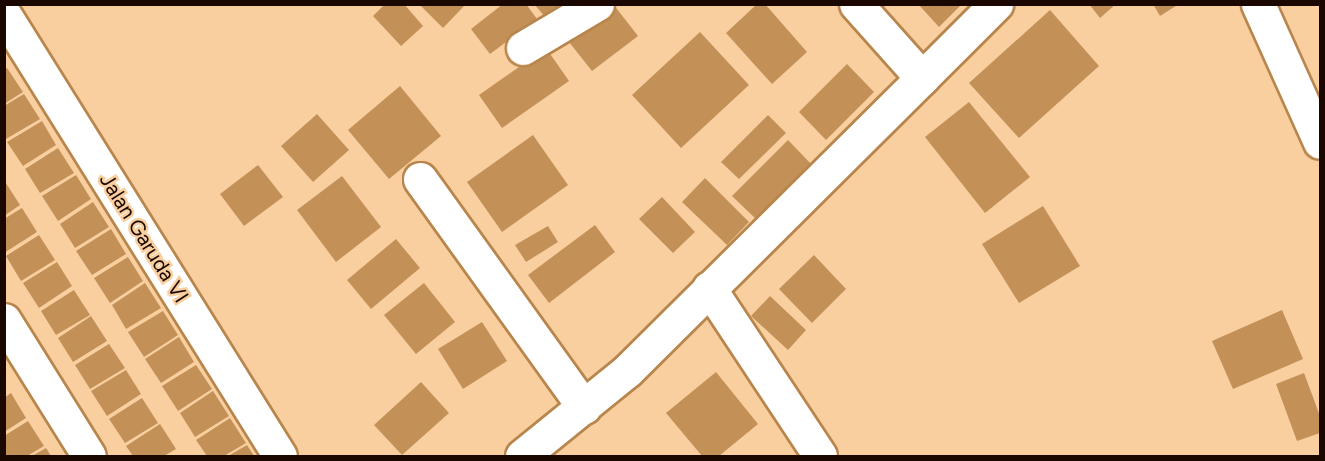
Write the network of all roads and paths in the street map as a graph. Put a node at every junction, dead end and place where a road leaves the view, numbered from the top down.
1 (597, 4) edge
2 (855, 4) edge
3 (996, 4) edge
4 (1258, 4) edge
5 (5, 18) edge
6 (523, 48) dead end
7 (922, 78) junction
8 (1320, 142) edge
9 (420, 179) dead end
10 (709, 288) junction
11 (4, 320) edge
12 (584, 407) junction
13 (89, 456) edge
14 (280, 456) edge
15 (522, 456) edge
16 (820, 456) edge

1 - 6 street
2 - 7 street
3 - 7 street
4 - 8 street
5 - 14 street, Jalan Garuda VI
7 - 10 street
9 - 12 street
10 - 12 street
10 - 16 street
11 - 13 street
12 - 15 street

